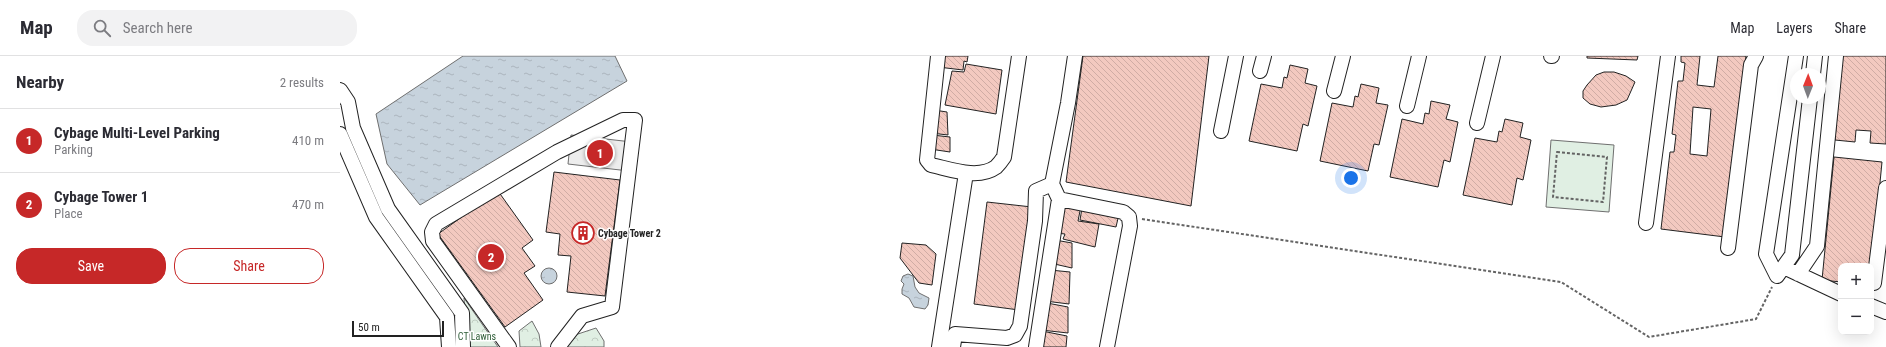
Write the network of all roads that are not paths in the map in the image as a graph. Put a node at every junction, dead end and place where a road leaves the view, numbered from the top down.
1 (938, 56) edge
2 (1019, 56) edge
3 (1075, 56) edge
4 (1236, 56) edge
5 (1264, 56) edge
6 (1343, 56) edge
7 (1419, 56) edge
8 (1493, 56) edge
9 (1668, 56) edge
10 (1756, 56) edge
11 (1796, 56) edge
12 (1815, 56) edge
13 (1836, 56) edge
14 (1814, 68) edge
15 (1260, 71) dead end
16 (340, 82) edge
17 (1334, 90) dead end
18 (340, 91) edge
19 (1809, 104) edge
20 (1407, 106) dead end
21 (1477, 123) dead end
22 (1221, 131) dead end
23 (340, 134) edge
24 (966, 173) junction
25 (1052, 184) junction
26 (1886, 188) edge
27 (1059, 199) junction
28 (1885, 205) edge
29 (1646, 223) dead end
30 (1728, 248) dead end
31 (1780, 271) junction
32 (1798, 274) junction
33 (1874, 282) dead end
34 (1838, 293) edge
35 (1874, 307) edge
36 (1886, 312) edge
37 (449, 347) edge
38 (463, 347) edge
39 (508, 347) edge
40 (558, 347) edge
41 (939, 347) edge
42 (953, 347) edge
43 (1036, 347) edge
44 (1107, 347) edge

1 - 24 street
2 - 24 street
3 - 25 street
4 - 22 street
5 - 15 street
6 - 17 street
7 - 20 street
8 - 21 street
9 - 29 street
10 - 30 street
11 - 31 street
12 - 14 street
13 - 32 street
16 - 18 street
18 - 38 street
19 - 31 street
23 - 37 street
24 - 41 street
25 - 27 street
25 - 42 street
26 - 28 street
27 - 43 street
27 - 44 street
28 - 33 street
31 - 32 street
32 - 34 street
35 - 36 street
39 - 40 street

